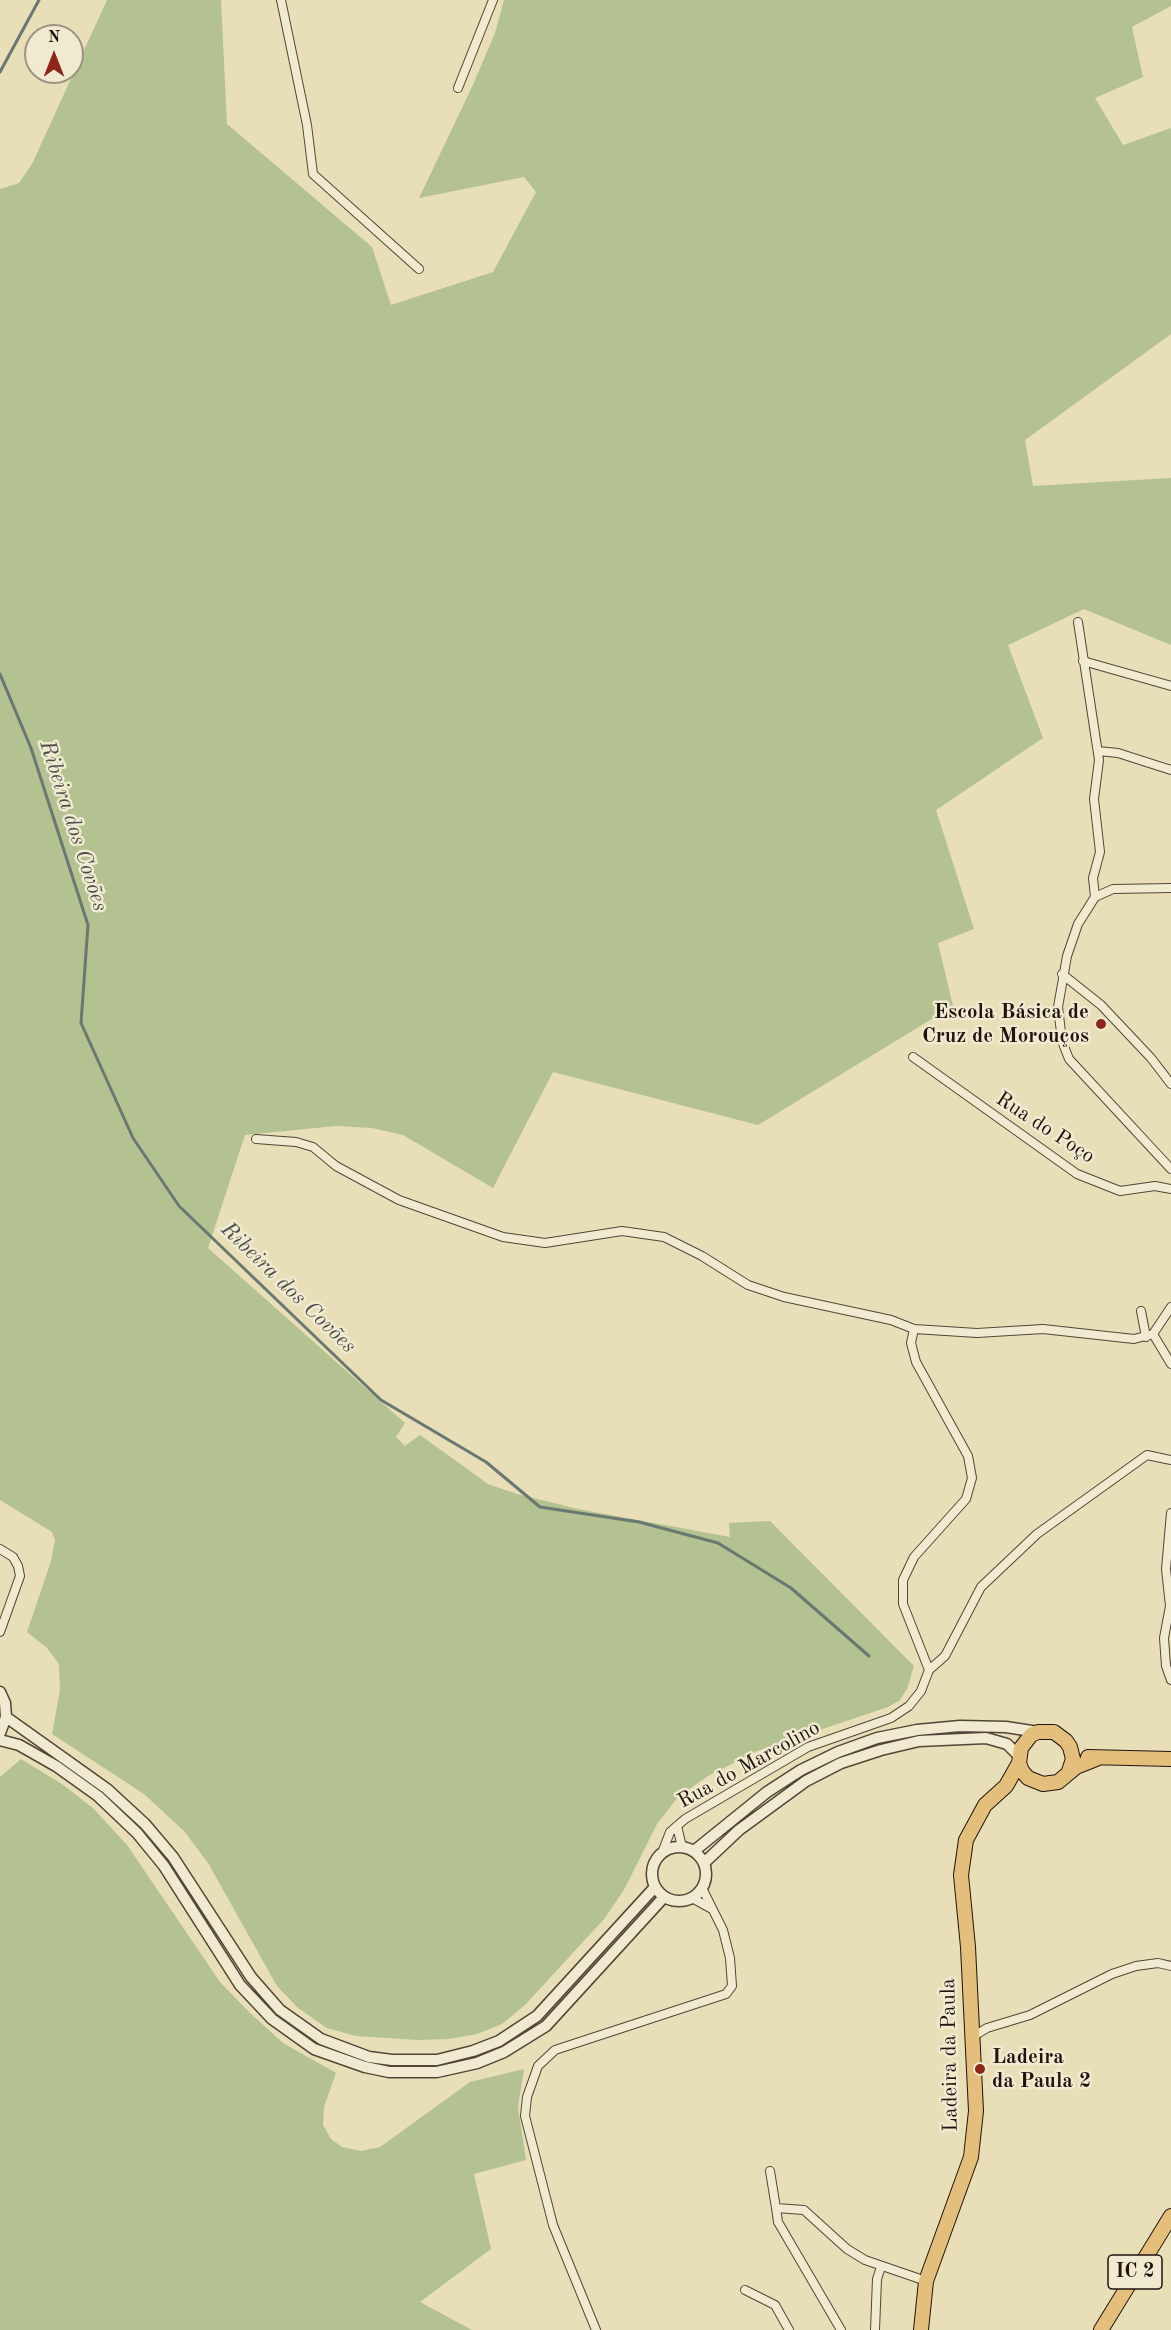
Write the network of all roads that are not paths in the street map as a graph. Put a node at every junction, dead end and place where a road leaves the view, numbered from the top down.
1 (281, 0) edge
2 (493, 0) edge
3 (458, 88) dead end
4 (419, 269) dead end
5 (1078, 622) dead end
6 (1083, 662) junction
7 (1171, 686) edge
8 (1098, 751) junction
9 (1171, 770) edge
10 (1171, 888) edge
11 (1095, 897) junction
12 (1062, 974) junction
13 (913, 1057) dead end
14 (1171, 1084) edge
15 (256, 1139) dead end
16 (1171, 1168) edge
17 (1171, 1188) edge
18 (1171, 1307) edge
19 (1141, 1311) dead end
20 (914, 1329) junction
21 (1150, 1335) junction
22 (1171, 1364) edge
23 (1171, 1460) edge
24 (1171, 1513) edge
25 (0, 1549) edge
26 (0, 1632) edge
27 (929, 1670) junction
28 (1171, 1680) edge
29 (0, 1692) edge
30 (6, 1717) junction
31 (0, 1732) edge
32 (1038, 1732) junction
33 (0, 1740) edge
34 (1070, 1747) junction
35 (1096, 1759) junction
36 (1171, 1759) edge
37 (1019, 1760) junction
38 (1070, 1771) junction
39 (1035, 1783) junction
40 (1006, 1786) junction
41 (677, 1826) junction
42 (682, 1847) junction
43 (693, 1851) junction
44 (662, 1853) junction
45 (704, 1863) junction
46 (655, 1887) junction
47 (702, 1888) junction
48 (664, 1896) junction
49 (692, 1898) junction
50 (712, 1909) junction
51 (1171, 1966) edge
52 (972, 2037) junction
53 (770, 2170) dead end
54 (776, 2208) junction
55 (1171, 2216) edge
56 (881, 2267) junction
57 (926, 2281) junction
58 (745, 2290) dead end
59 (596, 2330) edge
60 (789, 2330) edge
61 (841, 2330) edge
62 (875, 2330) edge
63 (921, 2330) edge
64 (1101, 2330) edge

1 - 4 street
2 - 3 street
5 - 6 street
6 - 7 street
6 - 8 street
8 - 9 street
8 - 11 street
10 - 11 street
11 - 12 street
12 - 14 street
12 - 16 street
13 - 17 street, Rua do Poço
15 - 20 street
18 - 21 street
19 - 21 street
20 - 21 street
20 - 27 street
21 - 22 street
23 - 27 street, Rua do Marcolino
24 - 28 street
25 - 26 street
27 - 41 street, Rua do Marcolino
29 - 30 street
30 - 31 street
30 - 46 street
32 - 34 main road
32 - 37 main road
32 - 43 street
33 - 48 street
34 - 35 main road
34 - 38 main road
35 - 36 main road
35 - 38 main road
37 - 39 main road
37 - 40 main road, Ladeira da Paula
37 - 45 street
38 - 39 main road
39 - 40 main road
40 - 52 main road, Ladeira da Paula
41 - 42 street, Rua do Marcolino
41 - 44 street, Rua do Marcolino
42 - 43 street
42 - 44 street
43 - 45 street
44 - 46 street
45 - 47 street
46 - 48 street
47 - 49 street
47 - 50 street
48 - 49 street
49 - 50 street
50 - 59 street
51 - 52 street
52 - 57 main road, Ladeira da Paula
53 - 54 street
54 - 56 street
54 - 61 street
55 - 64 main road, IC 2
56 - 57 street
56 - 62 street
57 - 63 main road, Ladeira da Paula
58 - 60 street

